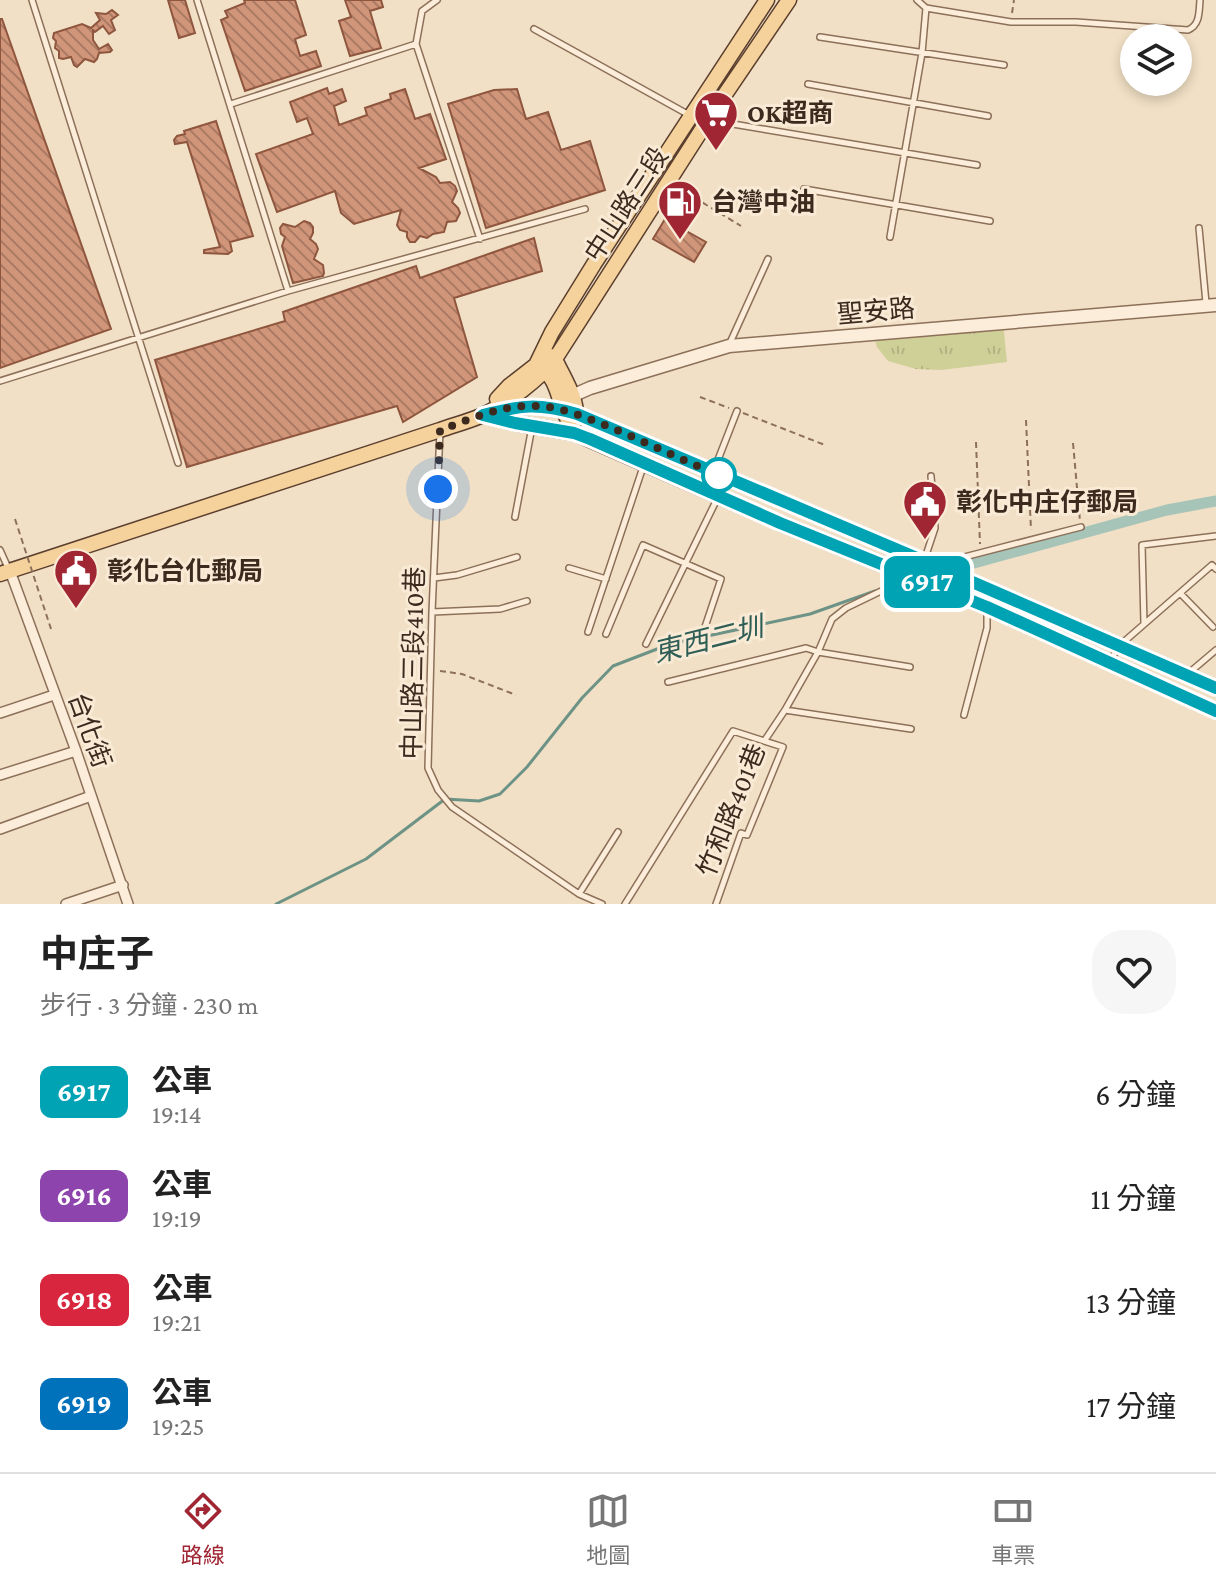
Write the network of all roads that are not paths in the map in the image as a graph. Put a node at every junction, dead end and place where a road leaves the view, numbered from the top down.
1 (32, 0) edge
2 (197, 0) edge
3 (437, 0) edge
4 (767, 0) edge
5 (789, 0) edge
6 (917, 0) edge
7 (1200, 0) edge
8 (926, 8) junction
9 (534, 29) dead end
10 (820, 37) dead end
11 (416, 44) junction
12 (922, 53) junction
13 (1004, 65) dead end
14 (808, 84) dead end
15 (914, 102) junction
16 (231, 104) junction
17 (694, 112) junction
18 (713, 112) junction
19 (988, 116) dead end
20 (905, 152) junction
21 (977, 165) dead end
22 (804, 189) dead end
23 (897, 205) junction
24 (585, 209) dead end
25 (990, 221) dead end
26 (1199, 228) dead end
27 (890, 237) dead end
28 (480, 239) junction
29 (768, 259) dead end
30 (288, 291) junction
31 (1211, 305) edge
32 (138, 337) junction
33 (729, 346) junction
34 (545, 361) junction
35 (0, 381) edge
36 (564, 405) junction
37 (737, 411) road end
38 (483, 415) junction
39 (533, 426) junction
40 (440, 430) junction
41 (574, 433) junction
42 (178, 463) dead end
43 (645, 463) junction
44 (713, 473) junction
45 (931, 476) dead end
46 (718, 495) junction
47 (515, 517) dead end
48 (1081, 527) road end
49 (1216, 536) edge
50 (0, 550) edge
51 (517, 557) dead end
52 (924, 561) junction
53 (685, 564) junction
54 (1214, 567) edge
55 (569, 568) dead end
56 (5, 573) edge
57 (912, 576) junction
58 (434, 578) junction
59 (606, 579) junction
60 (991, 590) junction
61 (1180, 593) junction
62 (527, 601) dead end
63 (987, 607) junction
64 (432, 612) junction
65 (1144, 624) junction
66 (705, 627) dead end
67 (1213, 627) dead end
68 (588, 632) dead end
69 (606, 634) dead end
70 (646, 644) dead end
71 (1119, 646) junction
72 (1216, 650) edge
73 (818, 652) junction
74 (1108, 664) junction
75 (910, 667) dead end
76 (1186, 675) junction
77 (668, 682) dead end
78 (1216, 688) edge
79 (54, 695) junction
80 (785, 710) junction
81 (1216, 711) edge
82 (0, 713) edge
83 (964, 715) dead end
84 (911, 729) dead end
85 (765, 740) junction
86 (76, 751) junction
87 (0, 775) edge
88 (91, 796) junction
89 (0, 829) edge
90 (618, 832) dead end
91 (123, 885) junction
92 (579, 894) junction
93 (66, 904) edge
94 (128, 904) edge
95 (602, 904) edge
96 (625, 904) edge
97 (716, 904) edge

1 - 32 lane
2 - 16 lane
3 - 11 lane
4 - 17 main road, 中山路三段
5 - 18 main road, 中山路三段
6 - 8 lane
7 - 8 lane
8 - 12 lane
9 - 17 lane
10 - 12 lane
11 - 16 lane
11 - 28 lane
12 - 13 lane
12 - 15 lane
14 - 15 lane
15 - 19 lane
15 - 20 lane
16 - 30 lane
17 - 18 lane
17 - 34 main road, 中山路三段
18 - 20 lane
18 - 34 main road, 中山路三段
20 - 21 lane
20 - 23 lane
22 - 23 lane
23 - 25 lane
23 - 27 lane
24 - 28 lane
26 - 31 lane
28 - 30 lane
29 - 33 lane
30 - 32 lane
31 - 33 street, 聖安路
32 - 35 lane
32 - 42 lane
33 - 36 street, 聖安路
34 - 36 main road
34 - 38 main road, 中山路三段
36 - 38 main road
36 - 41 main road
36 - 44 main road
37 - 44 lane
38 - 39 main road
38 - 40 main road, 中山路三段
39 - 41 main road
39 - 47 lane
40 - 56 main road, 中山路三段
40 - 58 lane, 中山路三段410巷
41 - 43 main road
43 - 46 main road
43 - 59 lane
44 - 52 main road
45 - 52 lane
46 - 53 lane
46 - 57 main road
48 - 52 lane
49 - 65 lane
50 - 56 lane
51 - 58 lane
52 - 57 lane
52 - 60 main road
53 - 66 lane
53 - 69 lane
53 - 70 lane
54 - 61 lane
55 - 59 lane
56 - 79 street, 台化街
57 - 63 main road
57 - 73 lane
58 - 64 lane, 中山路三段410巷
59 - 68 lane
60 - 63 lane
60 - 71 main road
61 - 65 lane
61 - 67 lane
62 - 64 lane
63 - 74 main road
63 - 83 lane
64 - 92 lane, 中山路三段410巷
65 - 71 lane
71 - 74 lane
71 - 76 main road
72 - 76 lane
73 - 75 lane
73 - 77 lane
73 - 80 lane
74 - 81 main road
76 - 78 main road
79 - 82 street
79 - 86 street, 台化街
80 - 84 lane
80 - 85 lane
85 - 96 lane
85 - 97 lane, 竹和路401巷
86 - 87 street
86 - 88 street, 台化街
88 - 89 street
88 - 91 street, 台化街
90 - 92 lane
91 - 93 street
91 - 94 street, 台化街
92 - 95 lane, 中山路三段410巷

